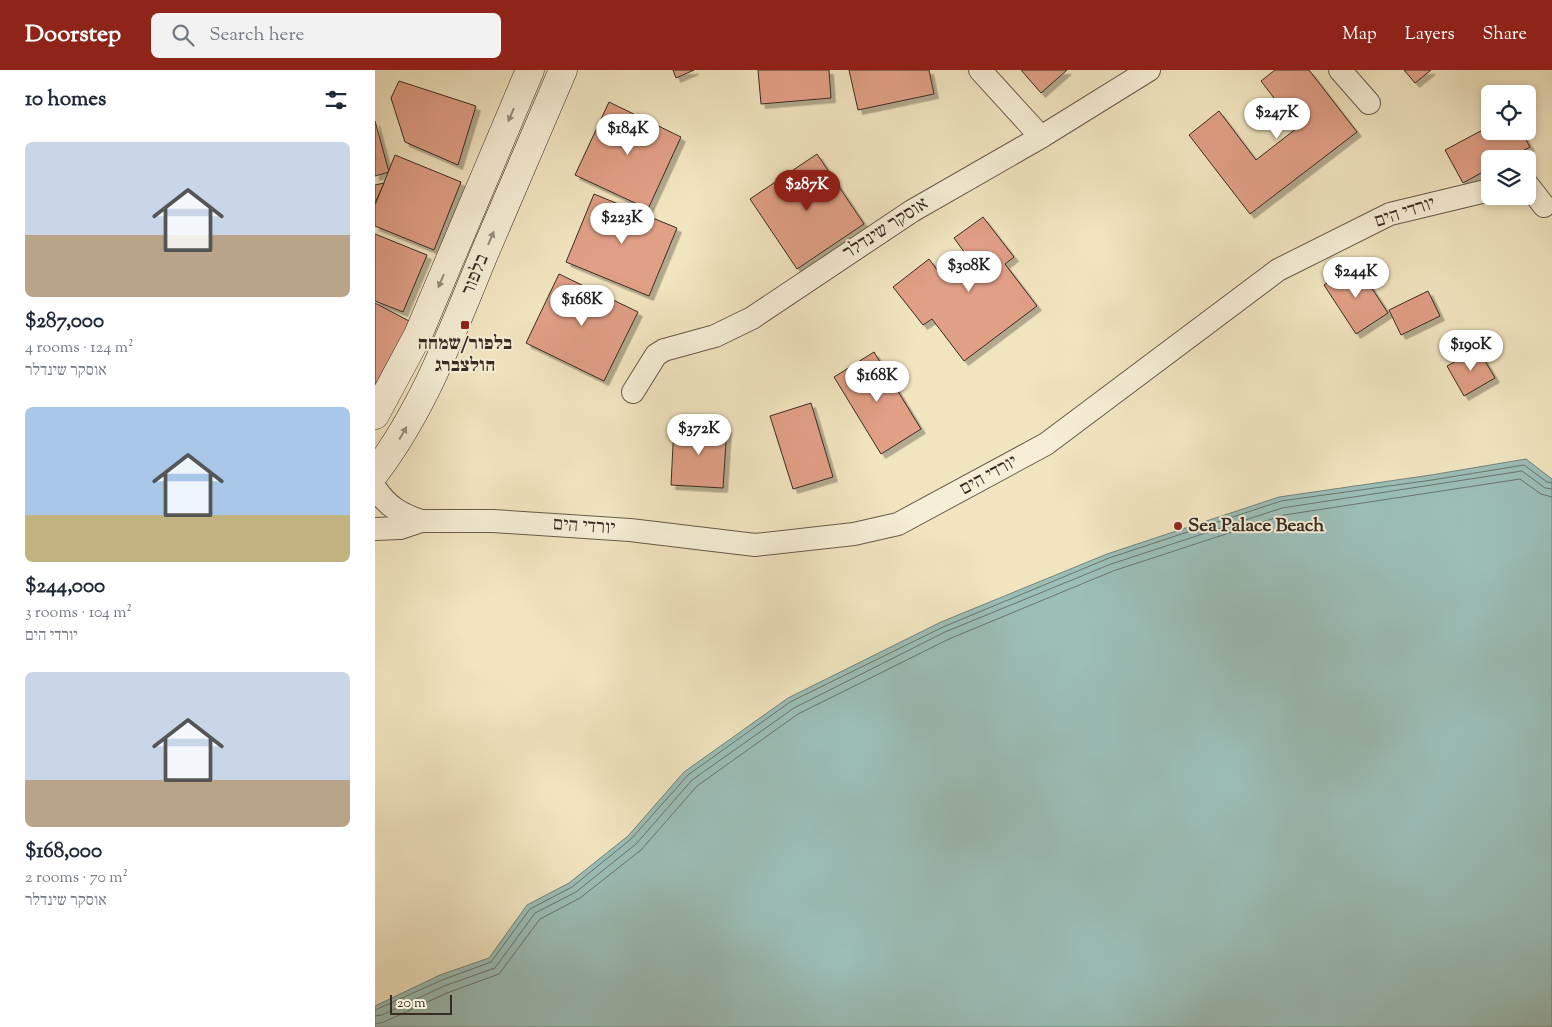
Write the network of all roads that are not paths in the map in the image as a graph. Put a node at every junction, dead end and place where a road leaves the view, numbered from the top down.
1 (530, 70) edge
2 (563, 70) edge
3 (980, 70) edge
4 (1149, 70) edge
5 (1340, 70) edge
6 (1369, 103) dead end
7 (1041, 137) junction
8 (1481, 192) edge
9 (1536, 196) edge
10 (1544, 206) dead end
11 (633, 392) dead end
12 (375, 415) edge
13 (375, 484) edge
14 (421, 521) junction
15 (375, 529) edge

1 -> 12 street, בלפור
13 -> 2 street, בלפור
3 - 7 street
4 - 7 street, אוסקר שינדלר
5 - 6 street
7 - 11 street, אוסקר שינדלר
8 - 14 street, יורדי הים
9 - 10 street
13 - 14 street, יורדי הים
14 - 15 street, יורדי הים

